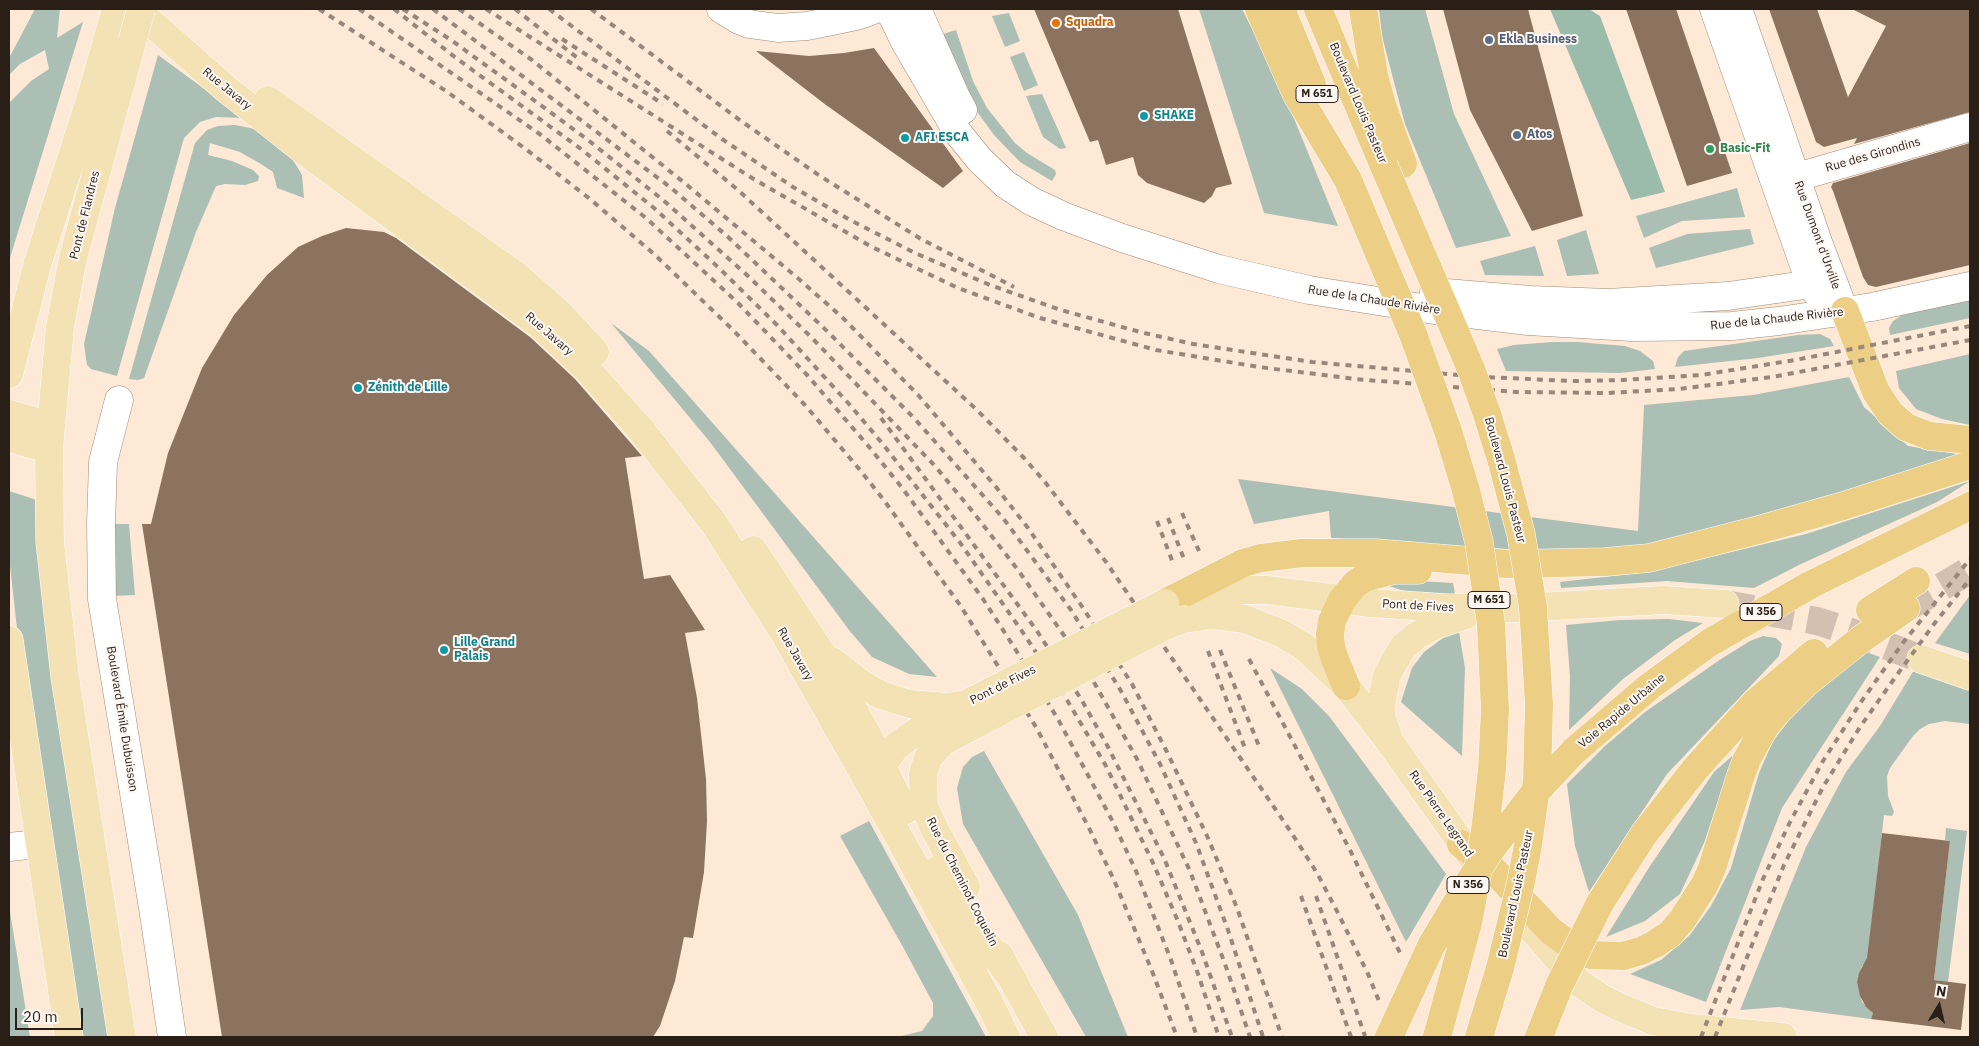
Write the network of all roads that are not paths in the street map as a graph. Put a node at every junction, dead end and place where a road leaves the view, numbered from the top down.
1 (721, 9) edge
2 (876, 9) edge
3 (889, 9) edge
4 (917, 9) edge
5 (1259, 9) edge
6 (1281, 9) edge
7 (1318, 9) edge
8 (1363, 9) edge
9 (1714, 9) edge
10 (1738, 9) edge
11 (140, 12) edge
12 (119, 27) edge
13 (1970, 127) edge
14 (1393, 165) junction
15 (1348, 180) junction
16 (1786, 180) junction
17 (1822, 283) junction
18 (1970, 286) edge
19 (1845, 311) junction
20 (9, 374) edge
21 (119, 400) dead end
22 (9, 414) edge
23 (50, 437) junction
24 (9, 438) edge
25 (1970, 440) edge
26 (1970, 465) edge
27 (1970, 506) edge
28 (1507, 564) junction
29 (1916, 581) tunnel mouth
30 (1342, 600) junction
31 (1725, 604) tunnel mouth
32 (1518, 608) junction
33 (1906, 608) tunnel mouth
34 (1175, 611) junction
35 (9, 640) edge
36 (822, 654) junction
37 (1921, 660) tunnel mouth
38 (1970, 676) edge
39 (1346, 686) junction
40 (970, 715) junction
41 (857, 740) junction
42 (1390, 741) junction
43 (928, 758) junction
44 (877, 784) junction
45 (38, 844) junction
46 (1462, 844) junction
47 (9, 847) edge
48 (1007, 972) junction
49 (69, 1037) edge
50 (122, 1037) edge
51 (172, 1037) edge
52 (1006, 1037) edge
53 (1044, 1037) edge
54 (1389, 1037) edge
55 (1437, 1037) edge
56 (1479, 1037) edge
57 (1539, 1037) edge
58 (1773, 1037) edge

1 - 2 street
3 - 19 street, Rue de la Chaude Rivière
4 - 17 street, Rue de la Chaude Rivière
5 - 15 highway
6 - 15 highway, M 651
7 - 14 highway, Boulevard Louis Pasteur / M 651
8 - 14 highway
9 - 16 street, Rue Dumont d'Urville
10 - 16 street, Rue Dumont d'Urville
11 - 12 main road, Pont de Flandres, bridge
11 - 36 main road, Rue Javary
11 - 41 main road, Rue Javary
12 - 20 main road, Pont de Flandres
12 - 23 main road, Pont de Flandres
13 - 16 street, Rue des Girondins
14 - 56 highway, Boulevard Louis Pasteur, bridge
15 - 55 highway, M 651, bridge
16 - 17 street, Rue Dumont d'Urville
17 - 19 street, Rue Dumont d'Urville
18 - 19 street, Rue de la Chaude Rivière
19 - 25 highway
21 - 51 street, Boulevard Émile Dubuisson
22 - 23 main road
23 - 24 main road
23 - 50 main road
26 - 28 highway
27 - 54 highway, Voie Rapide Urbaine / N 356, bridge
28 - 30 highway
28 - 34 highway
29 - 57 highway, bridge
30 - 32 main road, Pont de Fives
30 - 34 main road, Pont de Fives
30 - 39 highway
31 - 32 main road, Pont de Fives
32 - 42 main road
33 - 46 highway
34 - 39 main road, Rue Pierre Legrand
34 - 40 main road, Pont de Fives, bridge
35 - 45 main road
36 - 40 main road, Rue Javary
36 - 41 main road, Rue Javary
37 - 38 main road
39 - 42 main road, Rue Pierre Legrand
40 - 43 main road
40 - 44 main road, Pont de Fives
41 - 44 main road, Rue Javary
42 - 46 main road, Rue Pierre Legrand
43 - 44 main road, Rue Javary
43 - 48 main road, Rue du Cheminot Coquelin
44 - 48 main road, Rue du Cheminot Coquelin
44 - 52 main road
45 - 47 street
45 - 49 main road
46 - 58 main road, Rue Pierre Legrand
48 - 53 main road, Rue du Cheminot Coquelin

